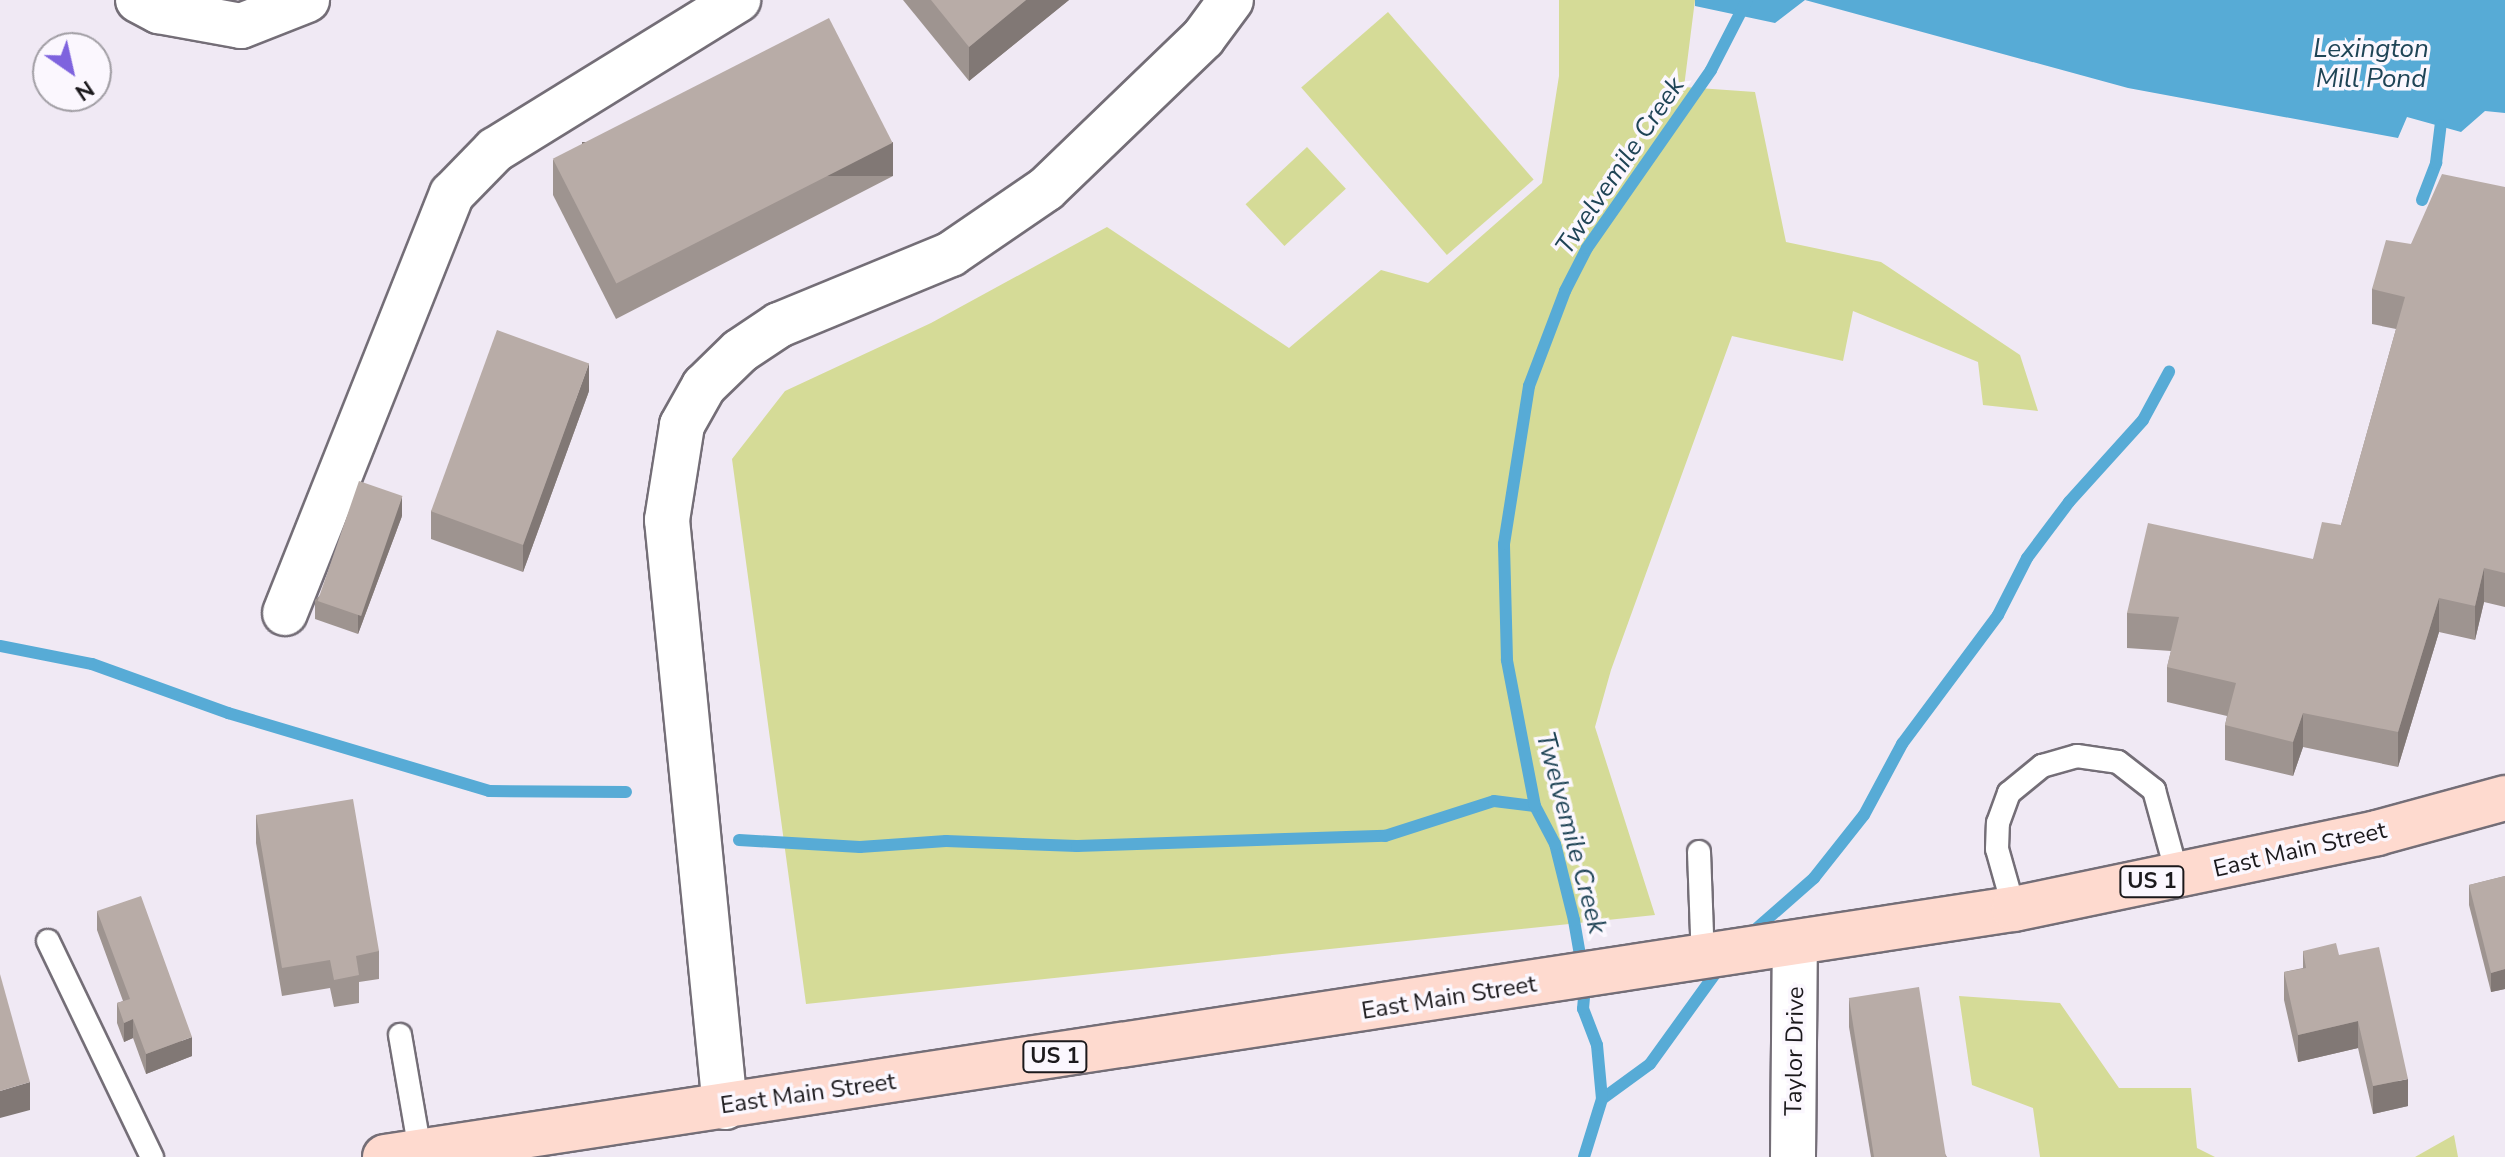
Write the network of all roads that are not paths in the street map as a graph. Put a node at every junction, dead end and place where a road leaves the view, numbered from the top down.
1 (138, 0) edge
2 (307, 0) edge
3 (738, 0) edge
4 (1231, 0) edge
5 (285, 613) dead end
6 (2505, 798) edge
7 (1699, 852) dead end
8 (2178, 877) junction
9 (2014, 909) junction
10 (48, 941) dead end
11 (1795, 944) junction
12 (1703, 959) junction
13 (400, 1035) dead end
14 (725, 1107) junction
15 (544, 1144) edge
16 (402, 1154) edge
17 (152, 1157) edge
18 (1793, 1157) edge

1 - 2 street
3 - 5 street
4 - 14 street
6 - 8 main road, East Main Street / US 1
7 - 12 lane
8 - 9 main road, East Main Street / US 1
8 - 9 lane
9 - 11 main road, East Main Street / US 1
10 - 17 lane
11 - 12 main road, East Main Street / US 1
11 - 18 street, Taylor Drive
12 - 14 main road, East Main Street / US 1
13 - 16 lane
14 - 15 main road, East Main Street / US 1
15 - 16 main road, East Main Street / US 1

